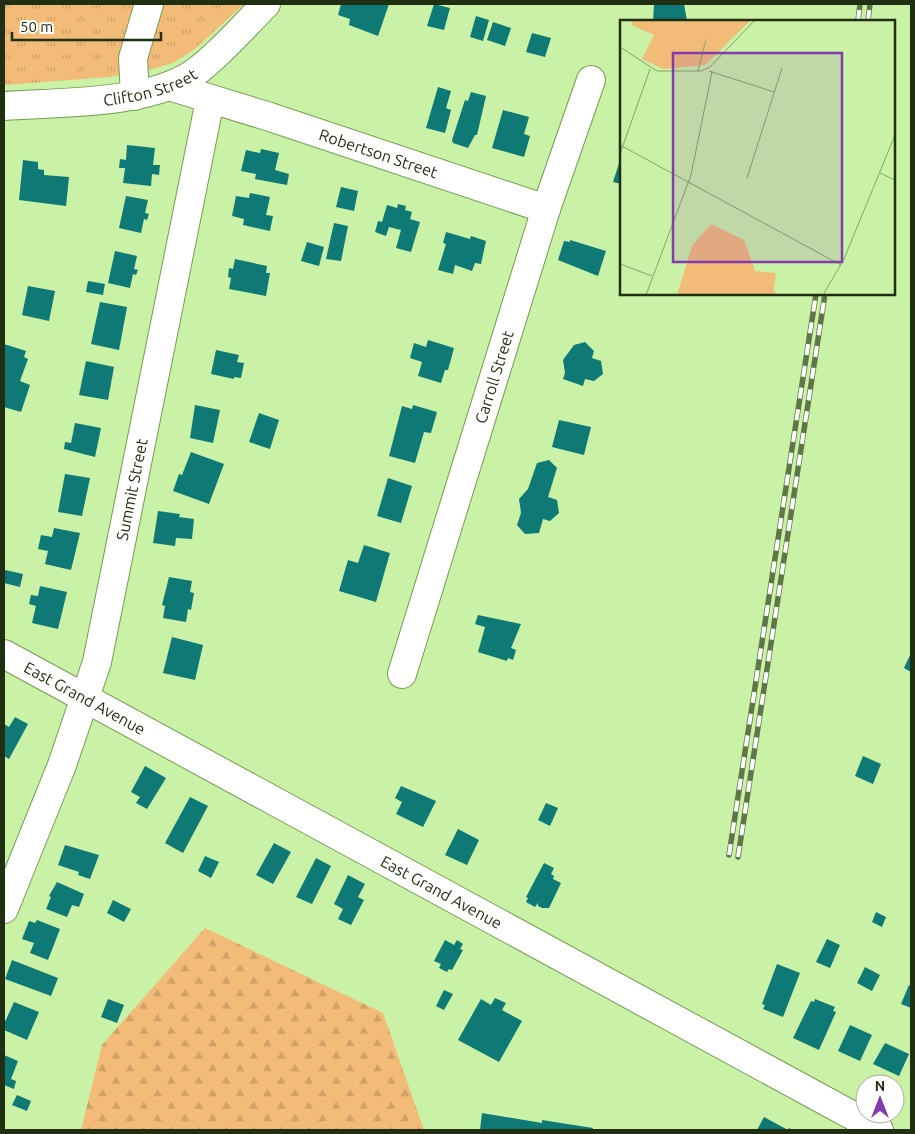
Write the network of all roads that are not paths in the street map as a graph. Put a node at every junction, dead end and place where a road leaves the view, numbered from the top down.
1 (149, 4) edge
2 (266, 4) edge
3 (591, 80) dead end
4 (169, 86) junction
5 (135, 96) junction
6 (210, 100) junction
7 (4, 106) edge
8 (546, 209) junction
9 (4, 654) edge
10 (402, 674) dead end
11 (84, 697) junction
12 (4, 909) edge
13 (879, 1130) edge

1 - 5 street
2 - 4 street, Clifton Street
3 - 8 street, Carroll Street
4 - 5 street, Clifton Street
4 - 6 street
5 - 7 street, Clifton Street
6 - 8 street, Robertson Street
6 - 11 street, Summit Street
8 - 10 street, Carroll Street
9 - 11 street, East Grand Avenue
11 - 12 street, Summit Street
11 - 13 street, East Grand Avenue

